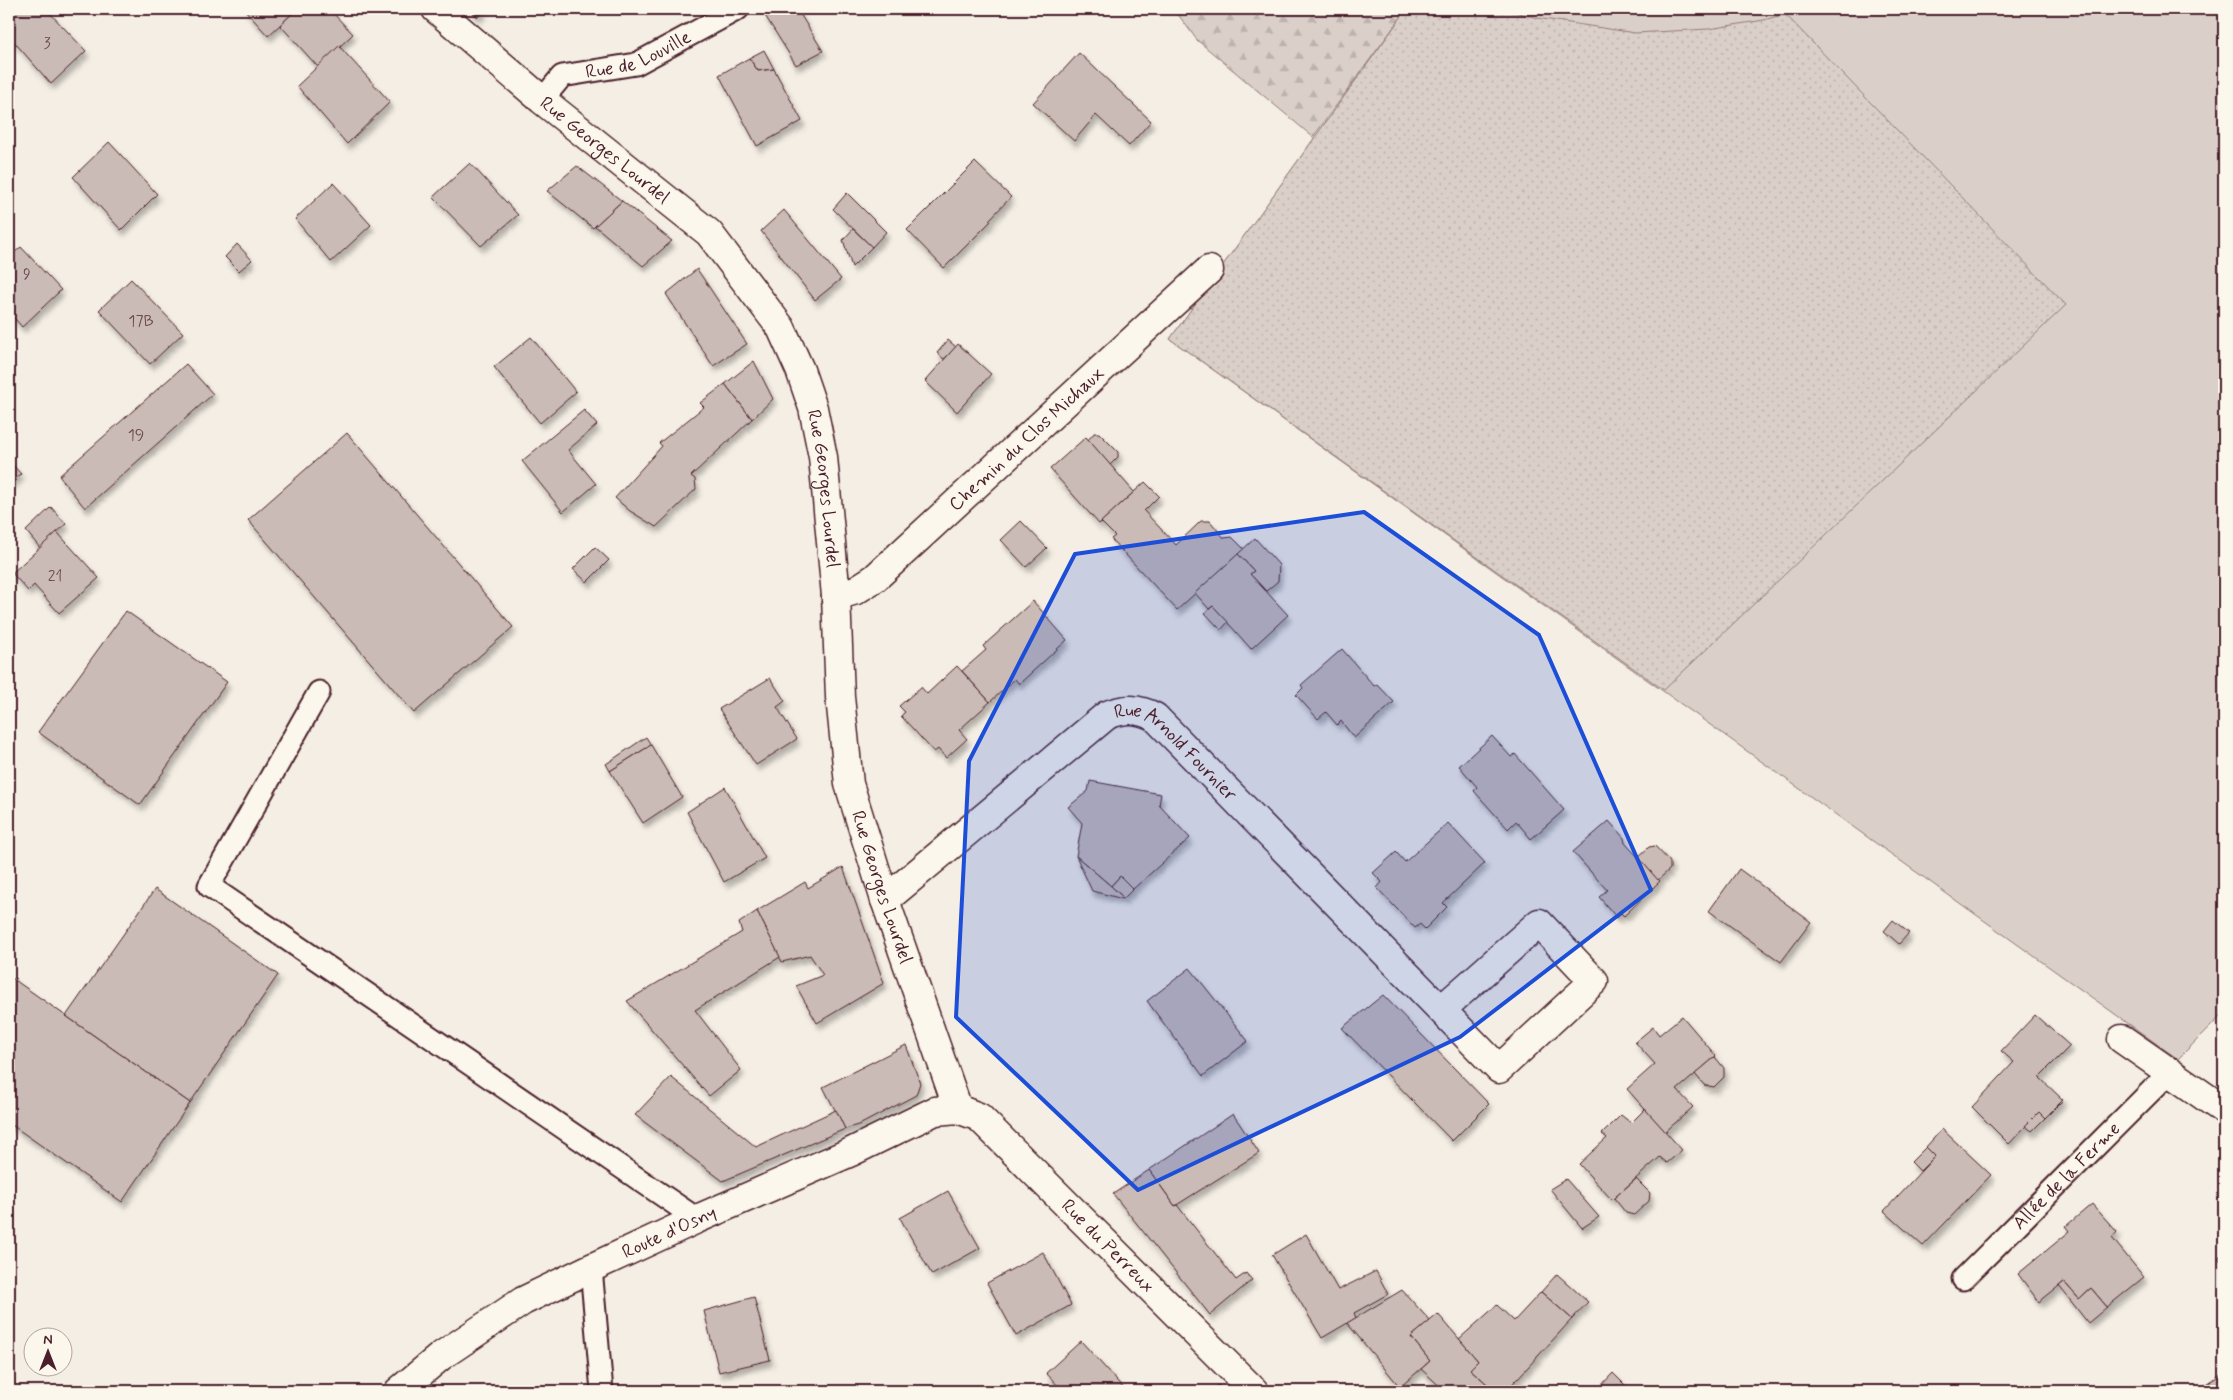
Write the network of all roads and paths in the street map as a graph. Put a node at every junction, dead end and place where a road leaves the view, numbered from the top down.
1 (436, 9) edge
2 (738, 9) edge
3 (542, 100) junction
4 (1209, 270) dead end
5 (836, 596) junction
6 (320, 692) dead end
7 (885, 900) junction
8 (1442, 1009) junction
9 (2122, 1039) dead end
10 (2170, 1072) junction
11 (958, 1109) junction
12 (2224, 1110) edge
13 (697, 1219) junction
14 (592, 1268) junction
15 (1963, 1279) dead end
16 (399, 1391) edge
17 (602, 1391) edge
18 (1254, 1391) edge

1 - 3 street, Rue Georges Lourdel
2 - 3 lane, Rue de Louville
3 - 5 street, Rue Georges Lourdel
4 - 5 street, Chemin du Clos Michaux
5 - 7 street, Rue Georges Lourdel
6 - 13 lane
7 - 8 street, Rue Arnold Fournier
7 - 11 street, Rue Georges Lourdel
8 - 8 street, Rue Arnold Fournier
9 - 10 street
10 - 12 street
10 - 15 lane, Allée de la Ferme
11 - 13 street, Route d'Osny
11 - 18 street, Rue du Perreux
13 - 14 street, Route d'Osny
14 - 16 street, Route d'Osny
14 - 17 lane

